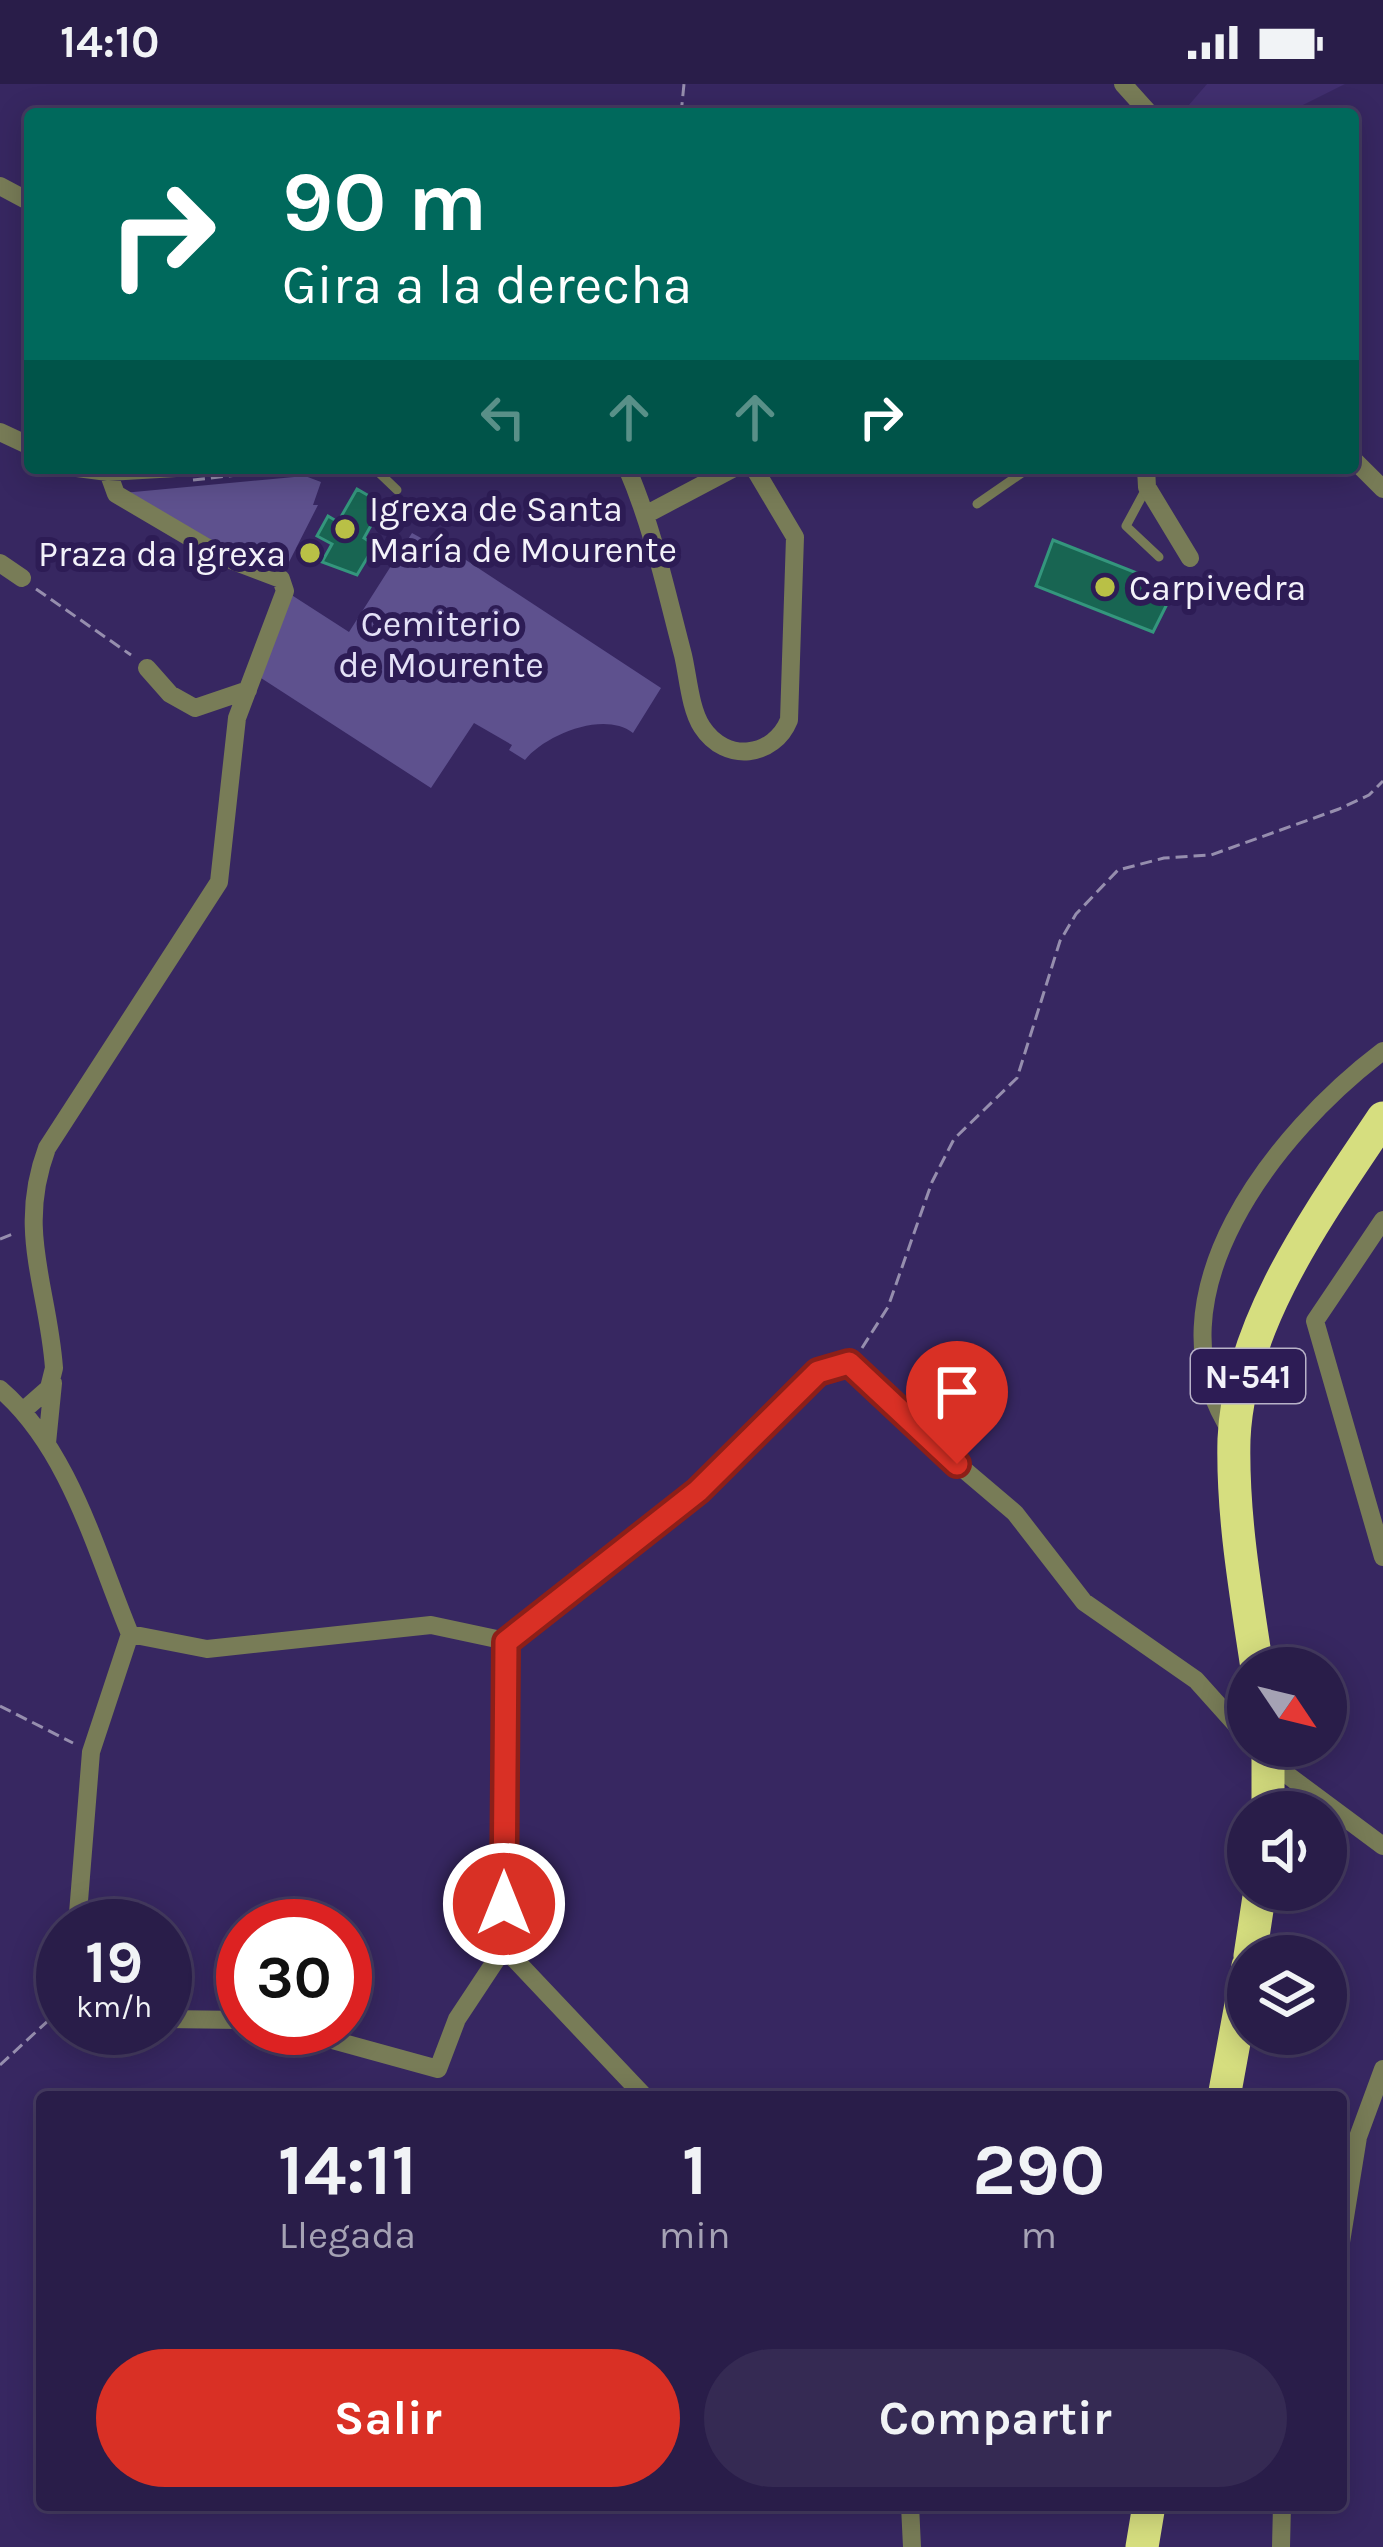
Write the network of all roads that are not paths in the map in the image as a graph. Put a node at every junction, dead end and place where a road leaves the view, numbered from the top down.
1 (1123, 84) edge
2 (1145, 108) edge
3 (1359, 465) edge
4 (109, 474) edge
5 (380, 474) edge
6 (629, 474) edge
7 (723, 474) edge
8 (758, 474) edge
9 (1020, 474) edge
10 (1146, 477) edge
11 (1383, 489) edge
12 (397, 490) dead end
13 (976, 504) dead end
14 (646, 514) junction
15 (1159, 557) dead end
16 (1190, 558) dead end
17 (0, 563) edge
18 (22, 578) road end
19 (147, 668) road end
20 (248, 690) junction
21 (195, 708) junction
22 (236, 728) junction
23 (1383, 1051) edge
24 (1383, 1118) edge
25 (1383, 1220) edge
26 (54, 1368) junction
27 (0, 1389) edge
28 (24, 1410) junction
29 (1234, 1436) junction
30 (47, 1443) junction
31 (1383, 1557) edge
32 (130, 1634) junction
33 (506, 1642) junction
34 (1254, 1647) edge
35 (1227, 1711) edge
36 (1286, 1767) edge
37 (1383, 1846) edge
38 (79, 1899) edge
39 (504, 1948) junction
40 (372, 2050) edge
41 (1232, 2055) edge
42 (1383, 2069) edge
43 (639, 2091) edge
44 (1225, 2091) edge
45 (1347, 2205) edge
46 (910, 2511) edge
47 (1148, 2511) edge
48 (1282, 2511) edge
49 (912, 2547) edge
50 (1142, 2547) edge
51 (1281, 2547) edge

1 - 2 street
3 - 11 street
4 - 20 street
5 - 12 lane
6 - 14 street
7 - 14 street
8 - 14 street
9 - 13 lane
10 - 15 lane
10 - 16 street
17 - 18 street
19 - 21 street
20 - 21 street
20 - 22 street
21 - 22 street
22 - 26 street
23 - 29 street
24 - 29 highway, N-541
25 - 31 street
26 - 28 street
26 - 30 street
27 - 28 street
28 - 30 street
29 - 34 highway, N-541
30 - 32 street
32 - 33 street
32 - 38 street
33 - 35 street
33 - 39 street
36 - 37 street
39 - 40 street
39 - 43 street
41 - 44 highway
42 - 45 street
46 - 49 street
47 - 50 highway
48 - 51 street

